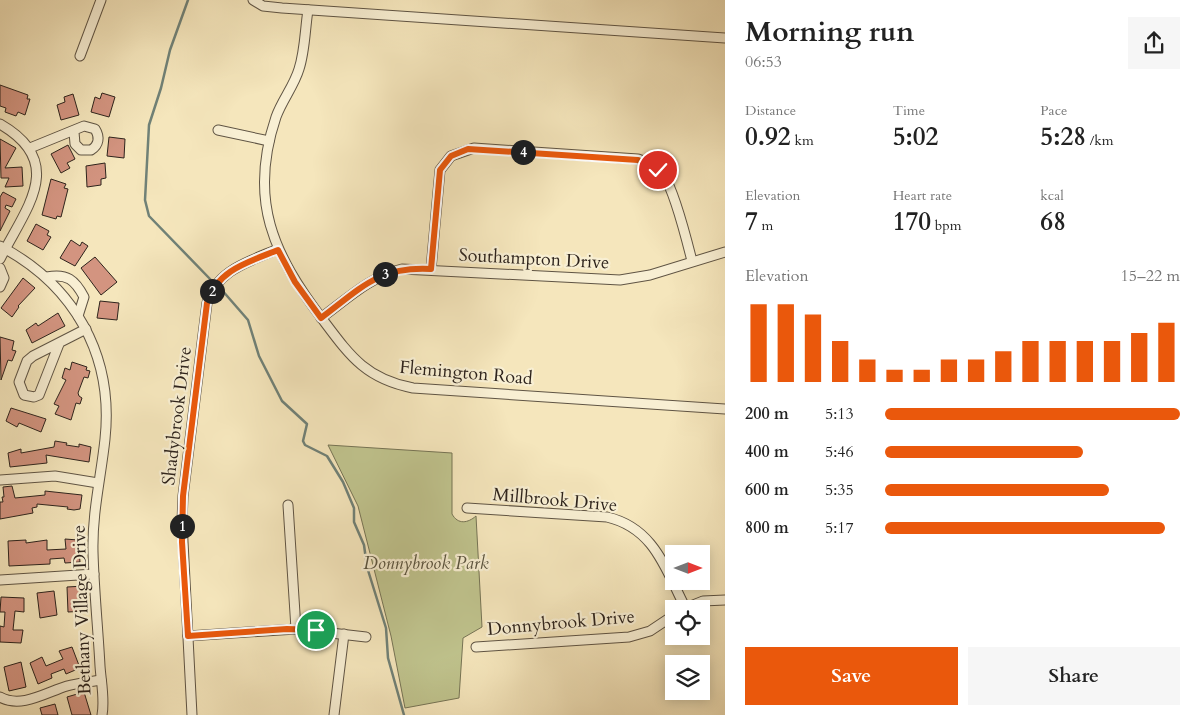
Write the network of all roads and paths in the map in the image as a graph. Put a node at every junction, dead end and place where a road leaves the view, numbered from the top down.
1 (101, 0) edge
2 (253, 0) edge
3 (308, 10) junction
4 (725, 38) edge
5 (80, 56) dead end
6 (0, 124) edge
7 (218, 130) dead end
8 (74, 132) dead end
9 (269, 142) junction
10 (30, 148) junction
11 (3, 247) edge
12 (278, 250) junction
13 (725, 252) edge
14 (0, 259) edge
15 (692, 261) junction
16 (0, 268) edge
17 (431, 269) junction
18 (47, 277) junction
19 (0, 287) edge
20 (78, 316) junction
21 (321, 318) junction
22 (86, 329) junction
23 (59, 344) junction
24 (725, 409) edge
25 (0, 480) edge
26 (98, 483) junction
27 (288, 505) dead end
28 (467, 508) dead end
29 (94, 574) junction
30 (0, 580) edge
31 (680, 600) edge
32 (725, 600) edge
33 (710, 601) edge
34 (665, 621) edge
35 (296, 629) junction
36 (344, 634) junction
37 (188, 636) junction
38 (366, 637) dead end
39 (476, 647) dead end
40 (101, 680) junction
41 (0, 697) edge
42 (102, 715) edge
43 (192, 715) edge
44 (334, 715) edge

1 - 5 street
2 - 3 street
3 - 4 street
3 - 9 street, Flemington Road
6 - 10 street
7 - 9 street
8 - 10 street
9 - 12 street, Flemington Road
10 - 11 street
11 - 14 street
11 - 18 street, Bethany Village Drive
12 - 21 street, Flemington Road
12 - 37 street, Shadybrook Drive
13 - 15 street, Southampton Drive
15 - 17 street, Southampton Drive
15 - 17 street
16 - 19 street
17 - 21 street, Southampton Drive
18 - 20 street, Bethany Village Drive
18 - 20 street
20 - 22 street, Bethany Village Drive
21 - 24 street, Flemington Road
22 - 23 street
22 - 26 street, Bethany Village Drive
23 - 23 street
25 - 26 street
26 - 29 street, Bethany Village Drive
27 - 35 street
28 - 31 street, Millbrook Drive
29 - 30 street
29 - 40 street, Bethany Village Drive
32 - 33 street
34 - 39 street, Donnybrook Drive
35 - 36 street
35 - 37 street
36 - 38 street
36 - 44 street
37 - 43 street, Shadybrook Drive
40 - 41 street
40 - 42 street, Bethany Village Drive

